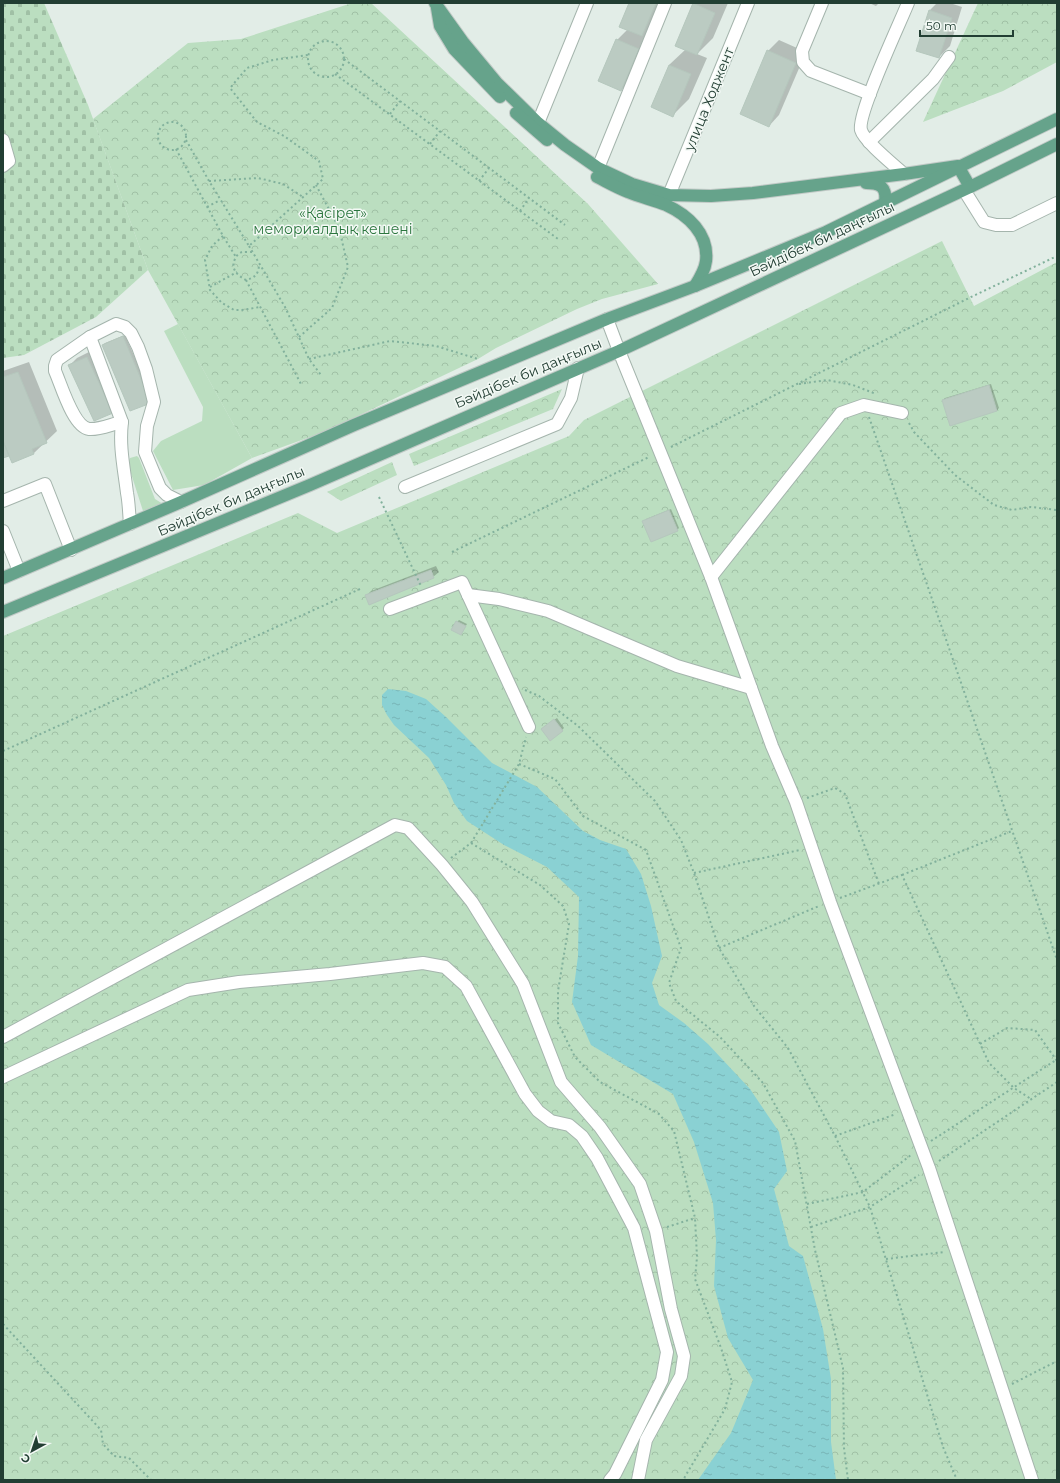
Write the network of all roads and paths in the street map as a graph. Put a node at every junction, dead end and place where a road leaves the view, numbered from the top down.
1 (587, 3) edge
2 (665, 3) edge
3 (748, 3) edge
4 (822, 3) edge
5 (908, 3) edge
6 (435, 4) edge
7 (308, 55) junction
8 (949, 57) dead end
9 (344, 59) junction
10 (335, 74) junction
11 (870, 94) junction
12 (400, 101) junction
13 (390, 114) junction
14 (1057, 119) edge
15 (538, 123) junction
16 (440, 131) junction
17 (3, 140) edge
18 (186, 140) junction
19 (869, 142) junction
20 (430, 144) junction
21 (1057, 144) edge
22 (176, 149) junction
23 (3, 166) edge
24 (958, 166) junction
25 (489, 168) junction
26 (598, 168) junction
27 (904, 174) junction
28 (209, 181) junction
29 (479, 181) junction
30 (316, 185) junction
31 (809, 186) junction
32 (967, 188) junction
33 (669, 195) junction
34 (303, 197) junction
35 (529, 198) junction
36 (220, 200) junction
37 (885, 202) junction
38 (1057, 203) edge
39 (207, 207) junction
40 (520, 211) junction
41 (565, 225) dead end
42 (223, 236) junction
43 (558, 239) dead end
44 (249, 246) junction
45 (252, 252) junction
46 (1057, 256) edge
47 (236, 257) junction
48 (260, 264) junction
49 (237, 272) junction
50 (246, 280) junction
51 (695, 286) junction
52 (210, 287) junction
53 (260, 307) junction
54 (607, 319) junction
55 (90, 337) junction
56 (299, 337) junction
57 (619, 351) junction
58 (309, 359) junction
59 (485, 359) dead end
60 (578, 368) junction
61 (321, 375) dead end
62 (301, 384) dead end
63 (796, 384) junction
64 (878, 395) dead end
65 (864, 405) junction
66 (902, 413) joint
67 (122, 422) junction
68 (660, 452) junction
69 (405, 487) dead end
70 (379, 498) dead end
71 (3, 501) edge
72 (181, 502) junction
73 (1057, 510) edge
74 (130, 524) junction
75 (3, 531) edge
76 (71, 550) junction
77 (452, 552) dead end
78 (19, 572) junction
79 (415, 573) dead end
80 (712, 577) junction
81 (3, 578) edge
82 (360, 589) dead end
83 (468, 595) junction
84 (390, 610) dead end
85 (3, 612) edge
86 (509, 682) junction
87 (751, 688) junction
88 (529, 726) joint
89 (3, 751) edge
90 (519, 764) junction
91 (796, 802) junction
92 (1012, 831) junction
93 (471, 843) junction
94 (811, 847) junction
95 (442, 865) junction
96 (694, 873) junction
97 (902, 875) junction
98 (879, 884) junction
99 (830, 902) junction
100 (719, 948) junction
101 (1057, 960) edge
102 (3, 1037) edge
103 (980, 1044) junction
104 (1057, 1061) edge
105 (3, 1077) edge
106 (1014, 1088) junction
107 (1031, 1099) dead end
108 (906, 1110) junction
109 (835, 1136) junction
110 (920, 1147) junction
111 (863, 1192) junction
112 (807, 1204) junction
113 (956, 1251) junction
114 (886, 1259) junction
115 (3, 1324) edge
116 (1057, 1361) edge
117 (1002, 1389) junction
118 (151, 1480) edge
119 (610, 1480) edge
120 (638, 1480) edge
121 (683, 1480) edge
122 (848, 1480) edge
123 (957, 1480) edge
124 (1032, 1480) edge

1 - 15 street
2 - 26 street
3 - 33 street, улица Ходжент
4 - 11 street
5 - 11 street
6 - 15 main road
6 - 51 main road
7 - 9 path
7 - 10 path
7 - 30 path
8 - 19 street
9 - 10 path
9 - 12 path
10 - 13 path
11 - 19 street
12 - 13 path
12 - 16 path
13 - 20 path
14 - 24 main road, Бәйдібек би даңғылы
15 - 26 main road
16 - 20 path
16 - 25 path
17 - 23 street
18 - 22 path
18 - 22 path
18 - 28 path
19 - 27 street
20 - 29 path
21 - 32 main road, Бәйдібек би даңғылы
22 - 39 path
24 - 27 main road
24 - 32 main road
24 - 37 main road, Бәйдібек би даңғылы
25 - 29 path
25 - 35 path
26 - 33 main road
27 - 31 main road
28 - 34 path
28 - 36 path
29 - 40 path
30 - 34 path
30 - 56 path
31 - 33 main road
31 - 37 main road
32 - 38 street
32 - 57 main road, Бәйдібек би даңғылы
34 - 44 path
35 - 40 path
35 - 41 path
36 - 39 path
36 - 44 path
37 - 51 main road, Бәйдібек би даңғылы
39 - 42 path
40 - 43 path
42 - 47 path
42 - 52 path
44 - 45 path
45 - 47 path
45 - 48 path
46 - 63 path
47 - 49 path
48 - 50 path
48 - 56 path
49 - 50 path
49 - 52 path
50 - 53 path
51 - 54 main road, Бәйдібек би даңғылы
52 - 53 path
53 - 62 path
54 - 57 street
54 - 72 main road, Бәйдібек би даңғылы
55 - 67 street
55 - 67 street
55 - 72 street
56 - 58 path
57 - 60 main road, Бәйдібек би даңғылы
57 - 68 street
58 - 59 path
58 - 61 path
60 - 69 street
60 - 85 main road, Бәйдібек би даңғылы
63 - 64 path
63 - 68 path
65 - 66 street
65 - 80 street
65 - 92 path
66 - 73 path
67 - 74 street
68 - 77 path
68 - 80 street
70 - 79 path
71 - 76 street
72 - 74 main road, Бәйдібек би даңғылы
74 - 76 main road, Бәйдібек би даңғылы
75 - 78 street
76 - 78 main road, Бәйдібек би даңғылы
78 - 81 main road, Бәйдібек би даңғылы
80 - 87 street
82 - 89 path
83 - 84 street
83 - 86 street
83 - 87 street
86 - 88 street
86 - 96 path
87 - 91 street
88 - 90 path
90 - 93 path
90 - 112 path
91 - 94 street
91 - 98 path
92 - 97 path
92 - 101 path
93 - 95 path
93 - 121 path
94 - 96 path
94 - 99 street
95 - 102 street
95 - 120 street
96 - 100 path
97 - 98 path
97 - 103 path
98 - 99 path
99 - 100 path
99 - 108 street
100 - 109 path
103 - 104 path
103 - 106 path
104 - 106 path
105 - 119 street
106 - 107 path
106 - 110 path
108 - 109 path
108 - 110 street
109 - 111 path
110 - 111 path
110 - 113 street
111 - 112 path
111 - 114 path
112 - 122 path
113 - 114 path
113 - 117 street
114 - 123 path
115 - 118 path
116 - 117 path
117 - 124 street

